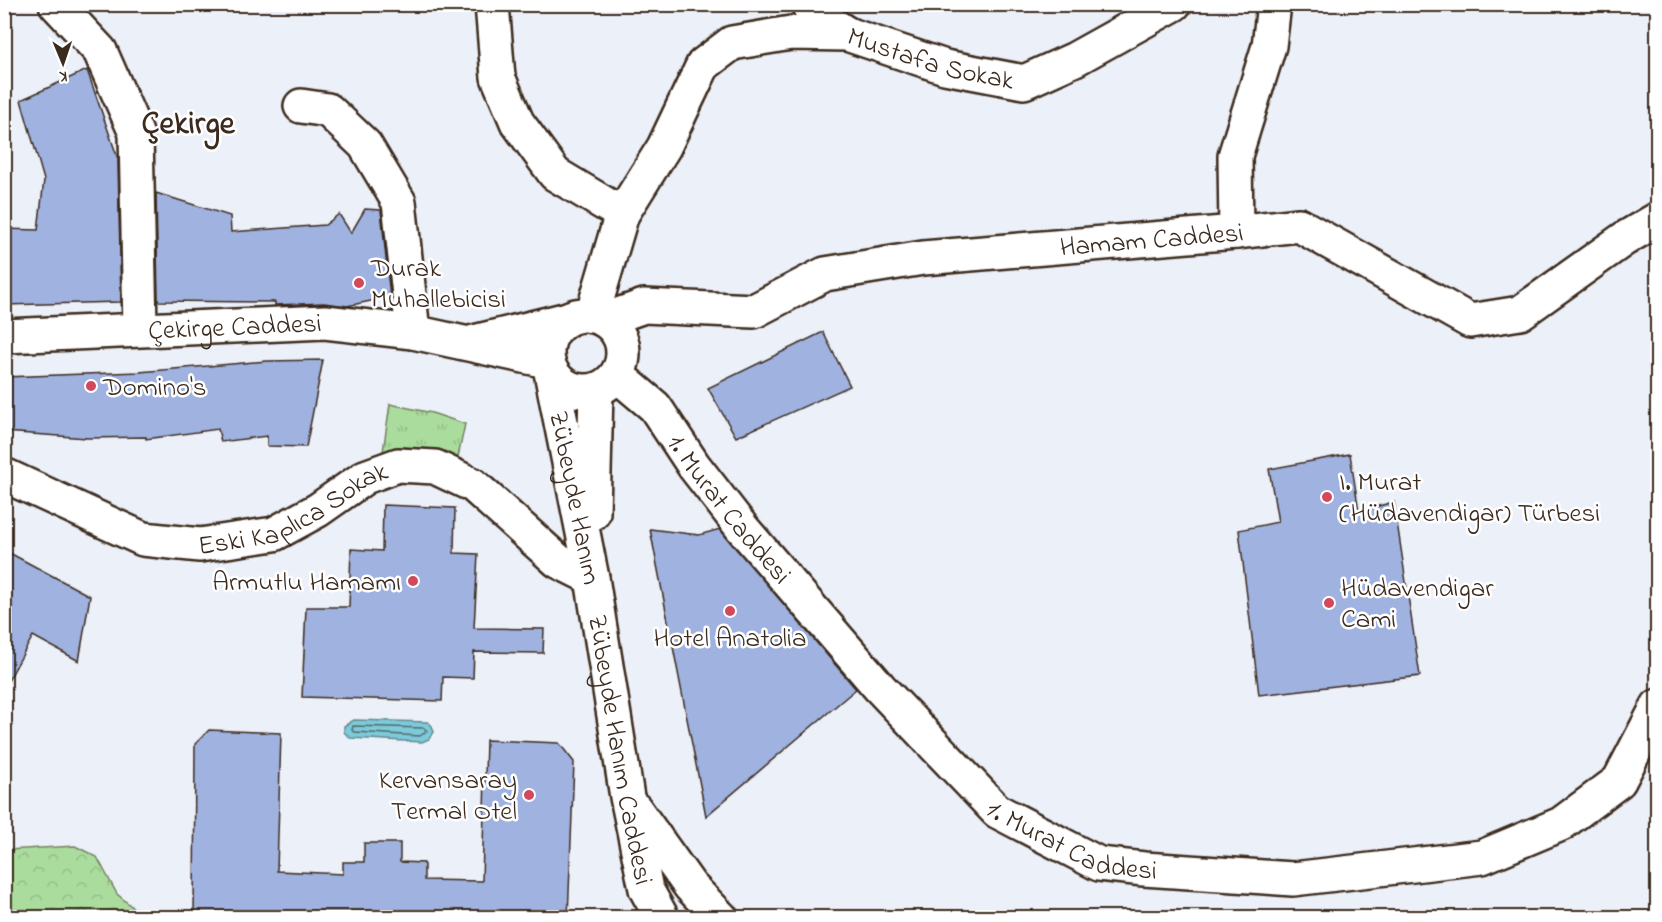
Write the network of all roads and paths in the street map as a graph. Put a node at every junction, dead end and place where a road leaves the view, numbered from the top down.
1 (56, 4) edge
2 (492, 4) edge
3 (808, 4) edge
4 (1274, 4) edge
5 (1168, 5) edge
6 (847, 34) junction
7 (301, 106) dead end
8 (622, 214) junction
9 (1658, 219) edge
10 (1236, 232) junction
11 (587, 319) junction
12 (140, 329) junction
13 (413, 332) junction
14 (4, 336) edge
15 (463, 344) junction
16 (549, 366) junction
17 (606, 383) junction
18 (4, 476) edge
19 (592, 578) junction
20 (1658, 706) edge
21 (627, 798) junction
22 (662, 918) edge
23 (722, 918) edge

1 - 12 main road
2 - 8 main road
3 - 6 main road
4 - 10 main road
5 - 6 main road, Mustafa Sokak
6 - 8 main road, Mustafa Sokak
7 - 13 main road
8 - 11 main road, Mustafa Sokak
9 - 10 main road, Hamam Caddesi
10 - 11 main road, Hamam Caddesi
11 - 15 main road, Çekirge Caddesi
11 - 16 main road
11 - 17 main road
12 - 13 main road, Çekirge Caddesi
12 - 14 main road, Çekirge Caddesi
13 - 15 main road, Çekirge Caddesi
15 - 16 main road, Çekirge Caddesi
16 - 17 main road
16 - 19 main road, Zübeyde Hanım
17 - 19 main road, Zübeyde Hanım
17 - 20 main road, 1. Murat Caddesi
18 - 19 main road, Eski Kaplıca Sokak
19 - 21 main road, Zübeyde Hanım Caddesi
21 - 22 main road, Zübeyde Hanım Caddesi
21 - 23 main road

